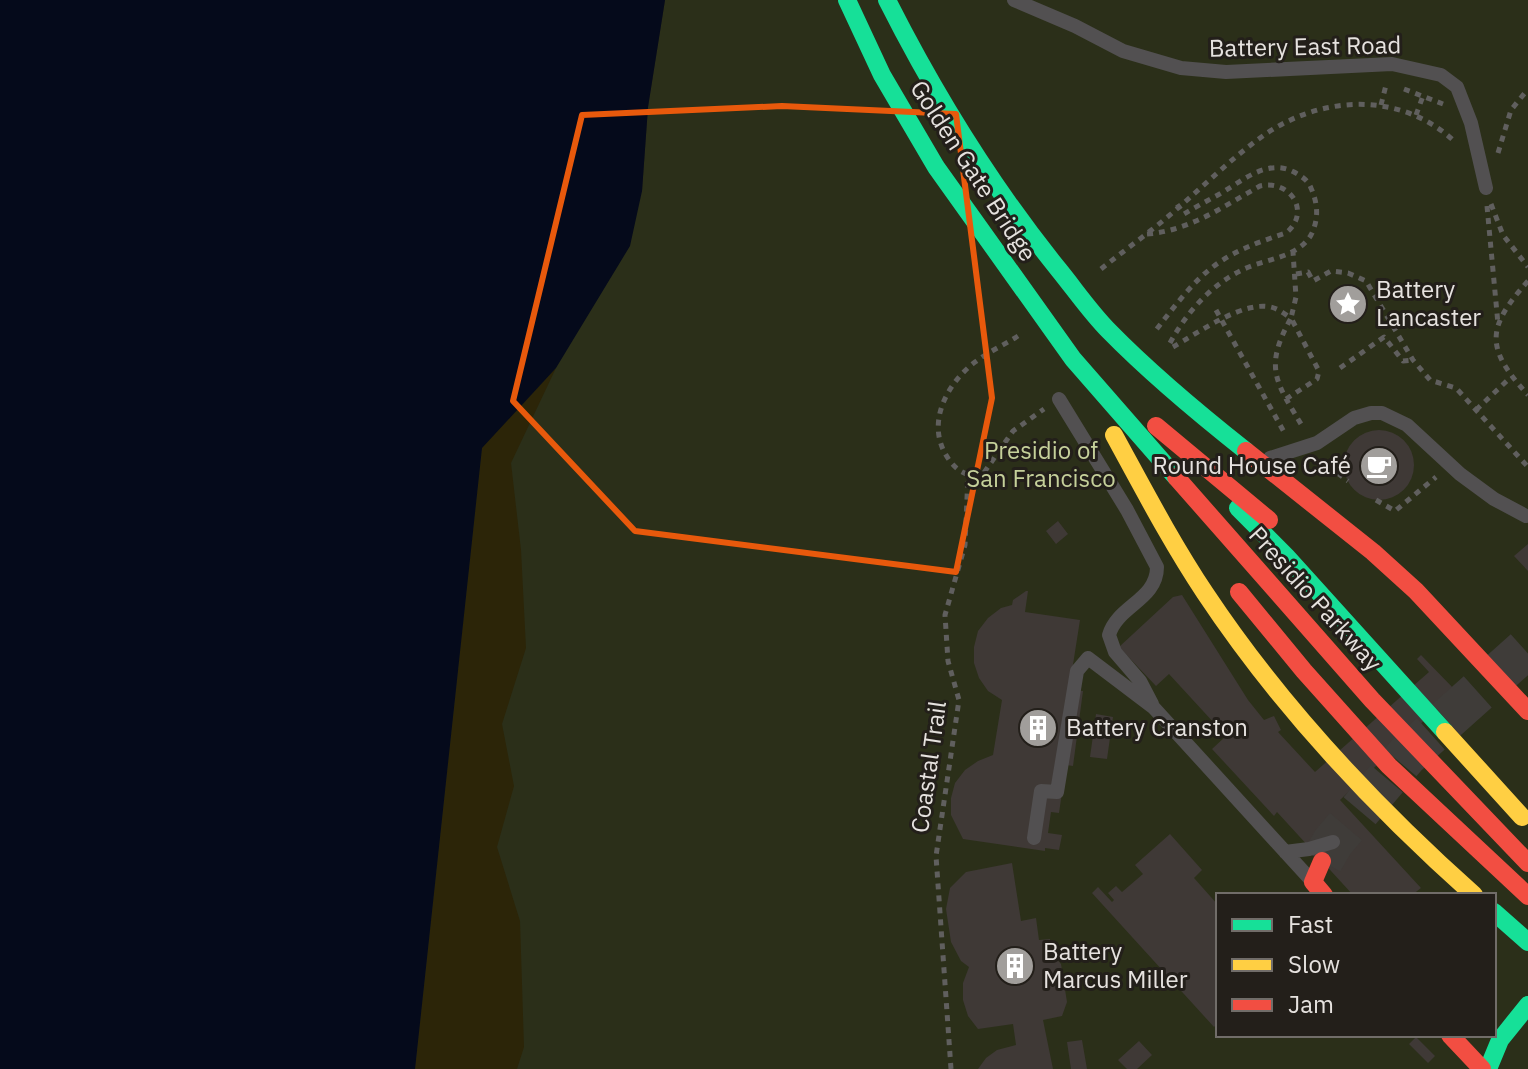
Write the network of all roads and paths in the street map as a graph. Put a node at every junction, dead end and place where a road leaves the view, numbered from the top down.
1 (847, 0) edge
2 (887, 0) edge
3 (1014, 0) edge
4 (1528, 89) edge
5 (1423, 96) junction
6 (1433, 99) dead end
7 (1381, 105) junction
8 (1416, 115) junction
9 (1457, 143) dead end
10 (1486, 188) junction
11 (1174, 200) dead end
12 (1179, 207) junction
13 (1488, 227) dead end
14 (1293, 252) junction
15 (1528, 267) edge
16 (1296, 274) junction
17 (1528, 281) edge
18 (1216, 310) dead end
19 (1291, 318) junction
20 (1221, 321) junction
21 (1498, 324) junction
22 (1151, 337) dead end
23 (1073, 359) junction
24 (1413, 360) junction
25 (1340, 368) dead end
26 (1511, 377) junction
27 (1092, 394) junction
28 (1528, 395) edge
29 (1059, 399) joint
30 (1286, 399) junction
31 (1476, 410) junction
32 (1299, 421) dead end
33 (1284, 432) dead end
34 (1261, 461) junction
35 (1328, 466) dead end
36 (1528, 467) edge
37 (1348, 481) dead end
38 (1431, 481) dead end
39 (1376, 500) dead end
40 (1175, 504) dead end
41 (1526, 516) edge
42 (1166, 528) junction
43 (1201, 533) dead end
44 (1231, 581) dead end
45 (1359, 610) dead end
46 (1154, 708) junction
47 (1528, 711) edge
48 (1528, 824) edge
49 (1034, 838) dead end
50 (1333, 842) dead end
51 (1285, 852) junction
52 (1528, 854) edge
53 (1322, 861) tunnel mouth
54 (1528, 863) edge
55 (1318, 888) edge
56 (1472, 893) edge
57 (1487, 893) edge
58 (1528, 895) edge
59 (1496, 903) edge
60 (1496, 913) edge
61 (1526, 934) edge
62 (1528, 963) edge
63 (1528, 1005) edge
64 (1452, 1037) edge
65 (1512, 1057) dead end
66 (951, 1069) edge
67 (1487, 1069) edge

1 - 23 main road, Golden Gate Bridge
2 - 34 main road, Golden Gate Bridge
3 - 10 lane, Battery East Road
4 - 10 path
5 - 6 path
5 - 7 path
5 - 8 path
7 - 8 path
7 - 12 path
8 - 9 path
10 - 15 path
11 - 12 path
12 - 14 path
12 - 22 path
13 - 21 path
14 - 16 path
14 - 20 path
16 - 19 path
16 - 24 path
17 - 21 path
18 - 20 path
19 - 20 path
19 - 30 path
19 - 30 path
20 - 33 path
21 - 26 path
23 - 27 main road
23 - 45 main road
23 - 48 main road
23 - 52 main road
23 - 54 main road, Presidio Parkway
24 - 25 path
24 - 31 path
26 - 28 path
26 - 31 path
27 - 40 main road
27 - 42 main road
29 - 46 lane
29 - 66 path, Coastal Trail
30 - 32 path
31 - 36 path
34 - 41 lane
34 - 47 main road
35 - 37 path
38 - 39 path
42 - 56 main road
42 - 57 main road
43 - 58 main road
44 - 58 main road
46 - 49 lane
46 - 51 lane
50 - 51 lane
51 - 55 lane
53 - 55 main road
59 - 61 main road
60 - 61 main road
61 - 62 main road
63 - 67 main road
64 - 67 main road
65 - 67 main road

